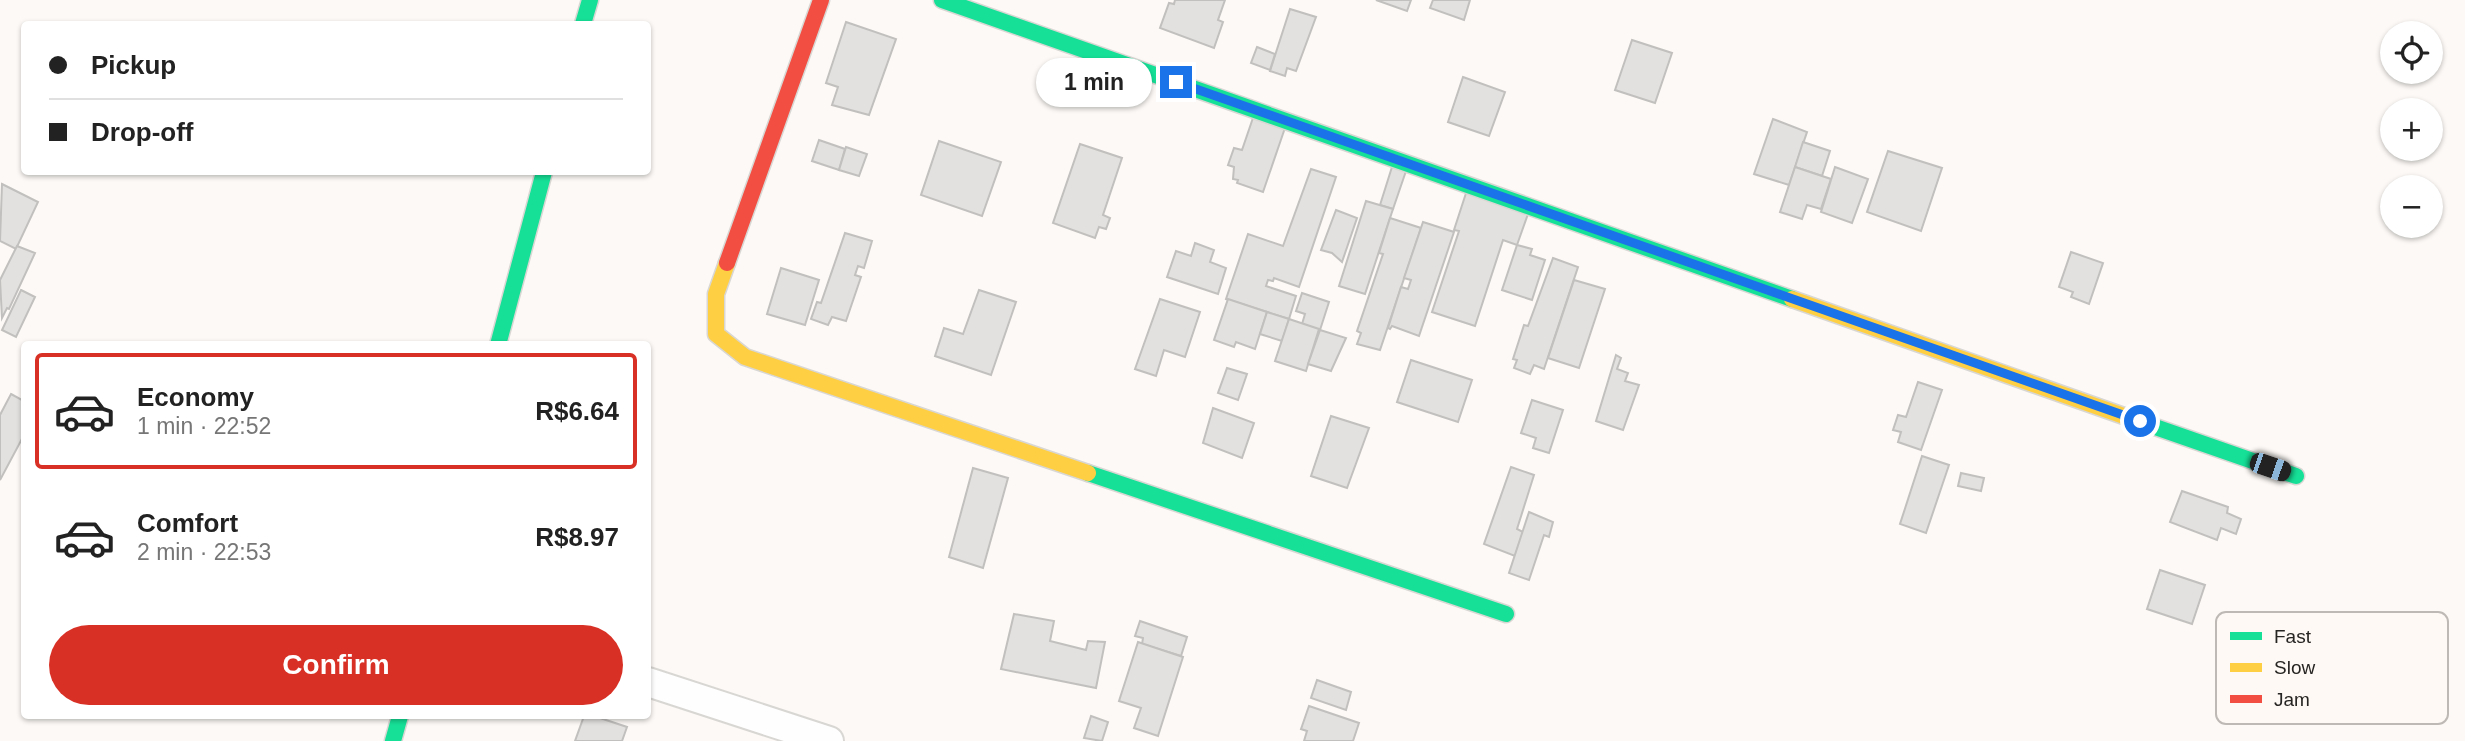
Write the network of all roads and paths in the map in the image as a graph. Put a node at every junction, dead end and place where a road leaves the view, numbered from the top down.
1 (590, 0) edge
2 (821, 0) edge
3 (942, 0) edge
4 (584, 21) edge
5 (543, 175) edge
6 (499, 341) edge
7 (2296, 476) dead end
8 (1506, 614) dead end
9 (651, 683) edge
10 (399, 719) edge
11 (393, 741) edge
12 (829, 741) edge

1 - 4 street
2 - 8 street
3 - 7 street
5 - 6 street
9 - 12 street
10 - 11 street

